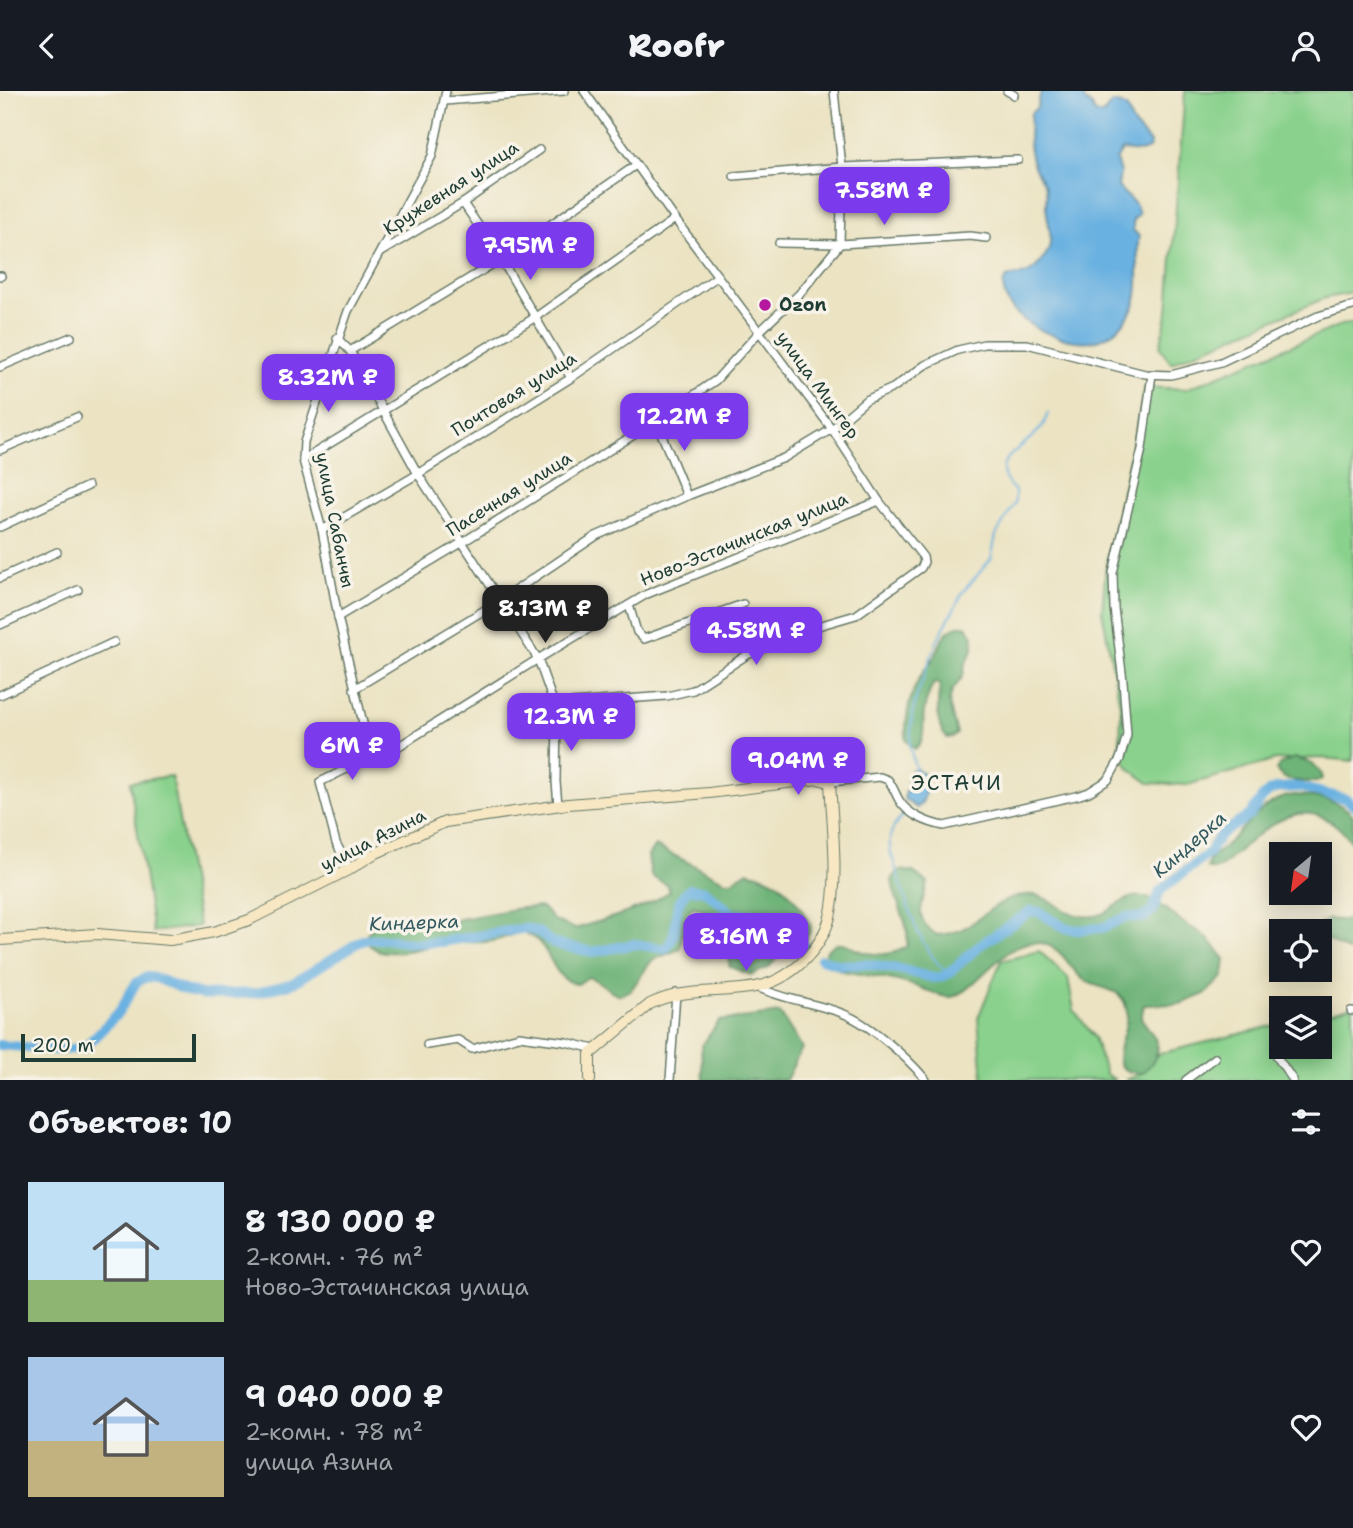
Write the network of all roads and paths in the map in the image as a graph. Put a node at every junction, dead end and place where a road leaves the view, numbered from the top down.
1 (446, 91) edge
2 (564, 91) edge
3 (584, 91) edge
4 (834, 91) edge
5 (445, 101) junction
6 (539, 150) dead end
7 (1018, 160) dead end
8 (636, 165) junction
9 (842, 167) junction
10 (733, 176) dead end
11 (463, 203) junction
12 (675, 219) junction
13 (986, 238) dead end
14 (779, 243) dead end
15 (840, 244) junction
16 (381, 252) junction
17 (501, 258) junction
18 (718, 276) junction
19 (1353, 306) edge
20 (534, 318) junction
21 (760, 331) junction
22 (71, 337) dead end
23 (337, 338) junction
24 (350, 351) junction
25 (0, 367) edge
26 (1152, 374) junction
27 (571, 378) junction
28 (384, 410) junction
29 (77, 417) dead end
30 (656, 421) junction
31 (832, 429) junction
32 (0, 450) edge
33 (303, 460) junction
34 (418, 474) junction
35 (88, 486) dead end
36 (687, 496) junction
37 (880, 501) junction
38 (0, 527) edge
39 (322, 530) junction
40 (463, 542) junction
41 (57, 552) dead end
42 (0, 578) edge
43 (78, 590) dead end
44 (501, 600) junction
45 (743, 604) dead end
46 (629, 605) junction
47 (338, 617) junction
48 (0, 625) edge
49 (114, 642) dead end
50 (538, 659) junction
51 (354, 689) junction
52 (0, 695) edge
53 (556, 704) junction
54 (371, 757) junction
55 (830, 782) junction
56 (558, 805) junction
57 (350, 869) junction
58 (0, 940) edge
59 (757, 987) junction
60 (676, 993) junction
61 (427, 1045) dead end
62 (594, 1049) junction
63 (1215, 1058) dead end
64 (1278, 1059) edge
65 (590, 1080) edge
66 (670, 1080) edge
67 (926, 1080) edge
68 (1186, 1080) edge
69 (1293, 1080) edge

1 - 5 street, улица Сабанчы
2 - 5 street
3 - 8 street, улица Мингер
4 - 9 street
5 - 16 street, улица Сабанчы
6 - 11 street, Кружевная улица
7 - 9 street
8 - 12 street, улица Мингер
8 - 17 street
9 - 10 street
9 - 15 street
11 - 16 street, Кружевная улица
11 - 17 street
12 - 18 street, улица Мингер
12 - 20 street
13 - 15 street
14 - 15 street
15 - 21 street, Пасечная улица
16 - 23 street, улица Сабанчы
17 - 20 street
17 - 24 street
18 - 21 street, улица Мингер
18 - 27 street, Почтовая улица
19 - 26 street
20 - 27 street
20 - 28 street
21 - 30 street, Пасечная улица
21 - 31 street, улица Мингер
22 - 25 street
23 - 24 street
23 - 33 street, улица Сабанчы
24 - 28 street
26 - 31 street
26 - 55 street
27 - 34 street, Почтовая улица
28 - 33 street
28 - 34 street
29 - 32 street
30 - 36 street
30 - 40 street, Пасечная улица
31 - 36 street
31 - 37 street, улица Мингер
33 - 39 street, улица Сабанчы
34 - 39 street, Почтовая улица
34 - 40 street
35 - 38 street
36 - 44 street
37 - 46 street, Ново-Эстачинская улица
37 - 53 street, улица Мингер
39 - 47 street, улица Сабанчы
40 - 44 street
40 - 47 street, Пасечная улица
41 - 42 street
43 - 48 street
44 - 50 street
44 - 51 street
45 - 46 street
46 - 50 street, Ново-Эстачинская улица
47 - 51 street, улица Сабанчы
49 - 52 street
50 - 53 street
50 - 54 street, Ново-Эстачинская улица
51 - 54 street, улица Сабанчы
53 - 56 street
54 - 57 street
55 - 56 street, улица Азина
55 - 59 street
56 - 57 street, улица Азина
57 - 58 street, улица Азина
59 - 60 street
59 - 67 street
60 - 62 street
60 - 66 street
61 - 62 street
62 - 65 street
63 - 68 street
64 - 69 street

